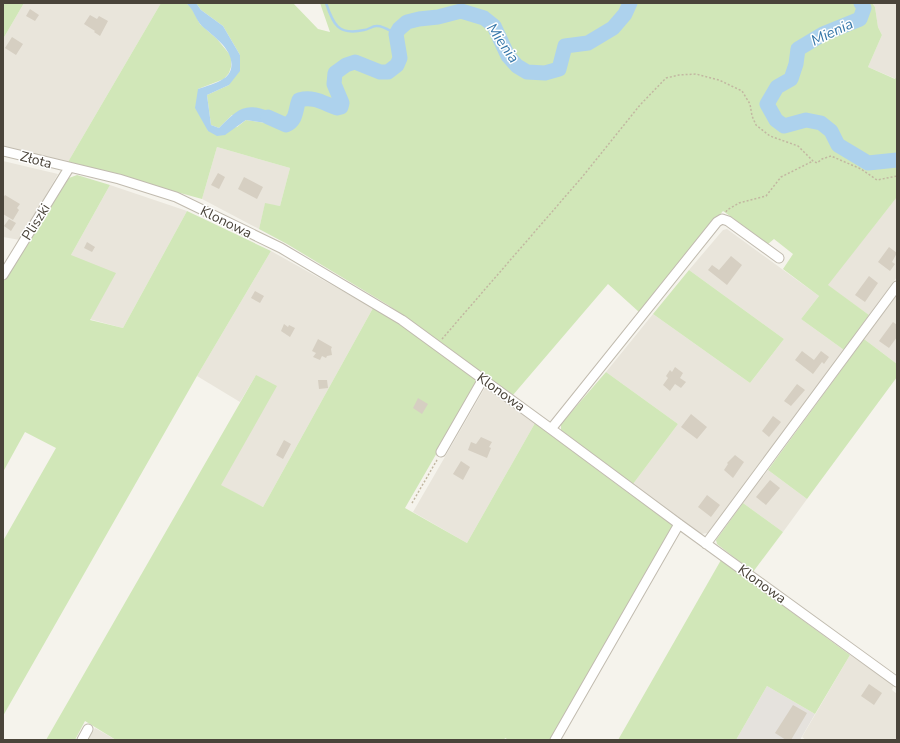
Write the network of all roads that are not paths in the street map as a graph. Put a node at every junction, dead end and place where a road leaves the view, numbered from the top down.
1 (3, 151) edge
2 (69, 168) junction
3 (779, 258) dead end
4 (3, 275) edge
5 (897, 286) edge
6 (483, 379) junction
7 (552, 429) junction
8 (441, 452) road end
9 (679, 524) junction
10 (706, 544) junction
11 (897, 682) edge
12 (88, 728) dead end
13 (82, 740) edge
14 (555, 740) edge

1 - 2 street, Złota
2 - 4 street, Pliszki
2 - 6 street, Klonowa
3 - 7 street
5 - 10 street
6 - 7 street, Klonowa
6 - 8 street
7 - 9 street, Klonowa
9 - 10 street, Klonowa
9 - 14 street
10 - 11 street, Klonowa
12 - 13 street

